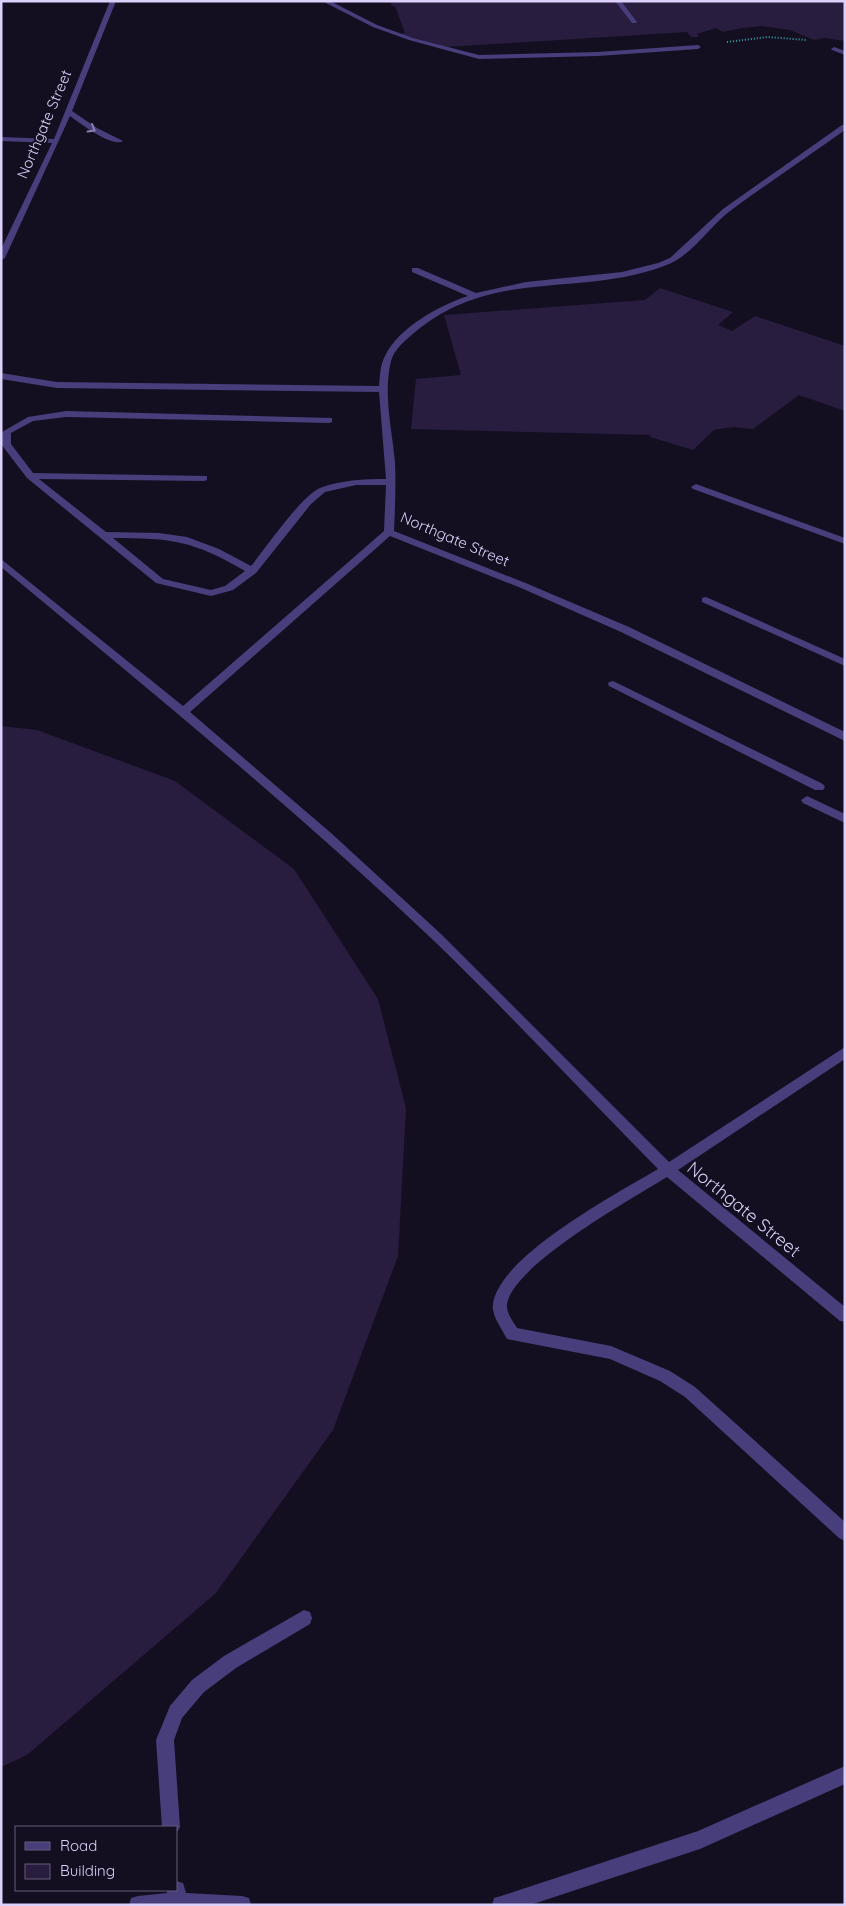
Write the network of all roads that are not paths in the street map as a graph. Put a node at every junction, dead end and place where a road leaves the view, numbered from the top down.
1 (113, 1) edge
2 (325, 1) edge
3 (618, 1) edge
4 (634, 22) dead end
5 (698, 47) road end
6 (834, 49) road end
7 (845, 53) edge
8 (68, 112) junction
9 (845, 127) edge
10 (1, 139) edge
11 (57, 141) junction
12 (119, 141) dead end
13 (1, 258) edge
14 (415, 270) dead end
15 (476, 296) junction
16 (1, 376) edge
17 (383, 389) junction
18 (329, 420) dead end
19 (30, 476) junction
20 (204, 478) dead end
21 (390, 482) junction
22 (696, 487) dead end
23 (389, 532) junction
24 (102, 535) junction
25 (845, 541) edge
26 (1, 562) edge
27 (252, 571) junction
28 (706, 600) dead end
29 (845, 664) edge
30 (613, 684) dead end
31 (182, 712) junction
32 (845, 736) edge
33 (819, 787) dead end
34 (807, 800) dead end
35 (845, 819) edge
36 (845, 1052) edge
37 (668, 1170) junction
38 (845, 1316) edge
39 (845, 1532) edge
40 (304, 1618) dead end
41 (845, 1776) edge
42 (171, 1826) edge
43 (176, 1896) edge
44 (138, 1905) edge
45 (242, 1905) edge
46 (501, 1905) edge

1 - 8 lane, Northgate Street
2 - 5 lane
3 - 4 lane
6 - 7 lane
8 - 11 lane, Northgate Street
8 -> 12 lane
9 - 15 lane, Northgate Street
10 - 11 lane
11 - 13 lane, Northgate Street
14 - 15 lane
15 - 17 lane, Northgate Street
16 - 17 lane
17 - 21 lane, Northgate Street
18 - 19 lane
19 - 20 lane
19 - 24 lane
21 - 23 lane, Northgate Street
21 - 27 lane
22 - 25 lane
23 - 31 lane
23 - 32 lane, Northgate Street
24 - 27 lane
24 - 27 lane
26 - 31 lane
28 - 29 lane
30 - 33 lane
31 - 37 lane
34 - 35 lane
36 - 37 lane, Northgate Street
37 - 38 lane, Northgate Street
37 - 39 lane
40 - 42 lane
41 - 46 lane
43 - 44 lane
43 - 45 lane

